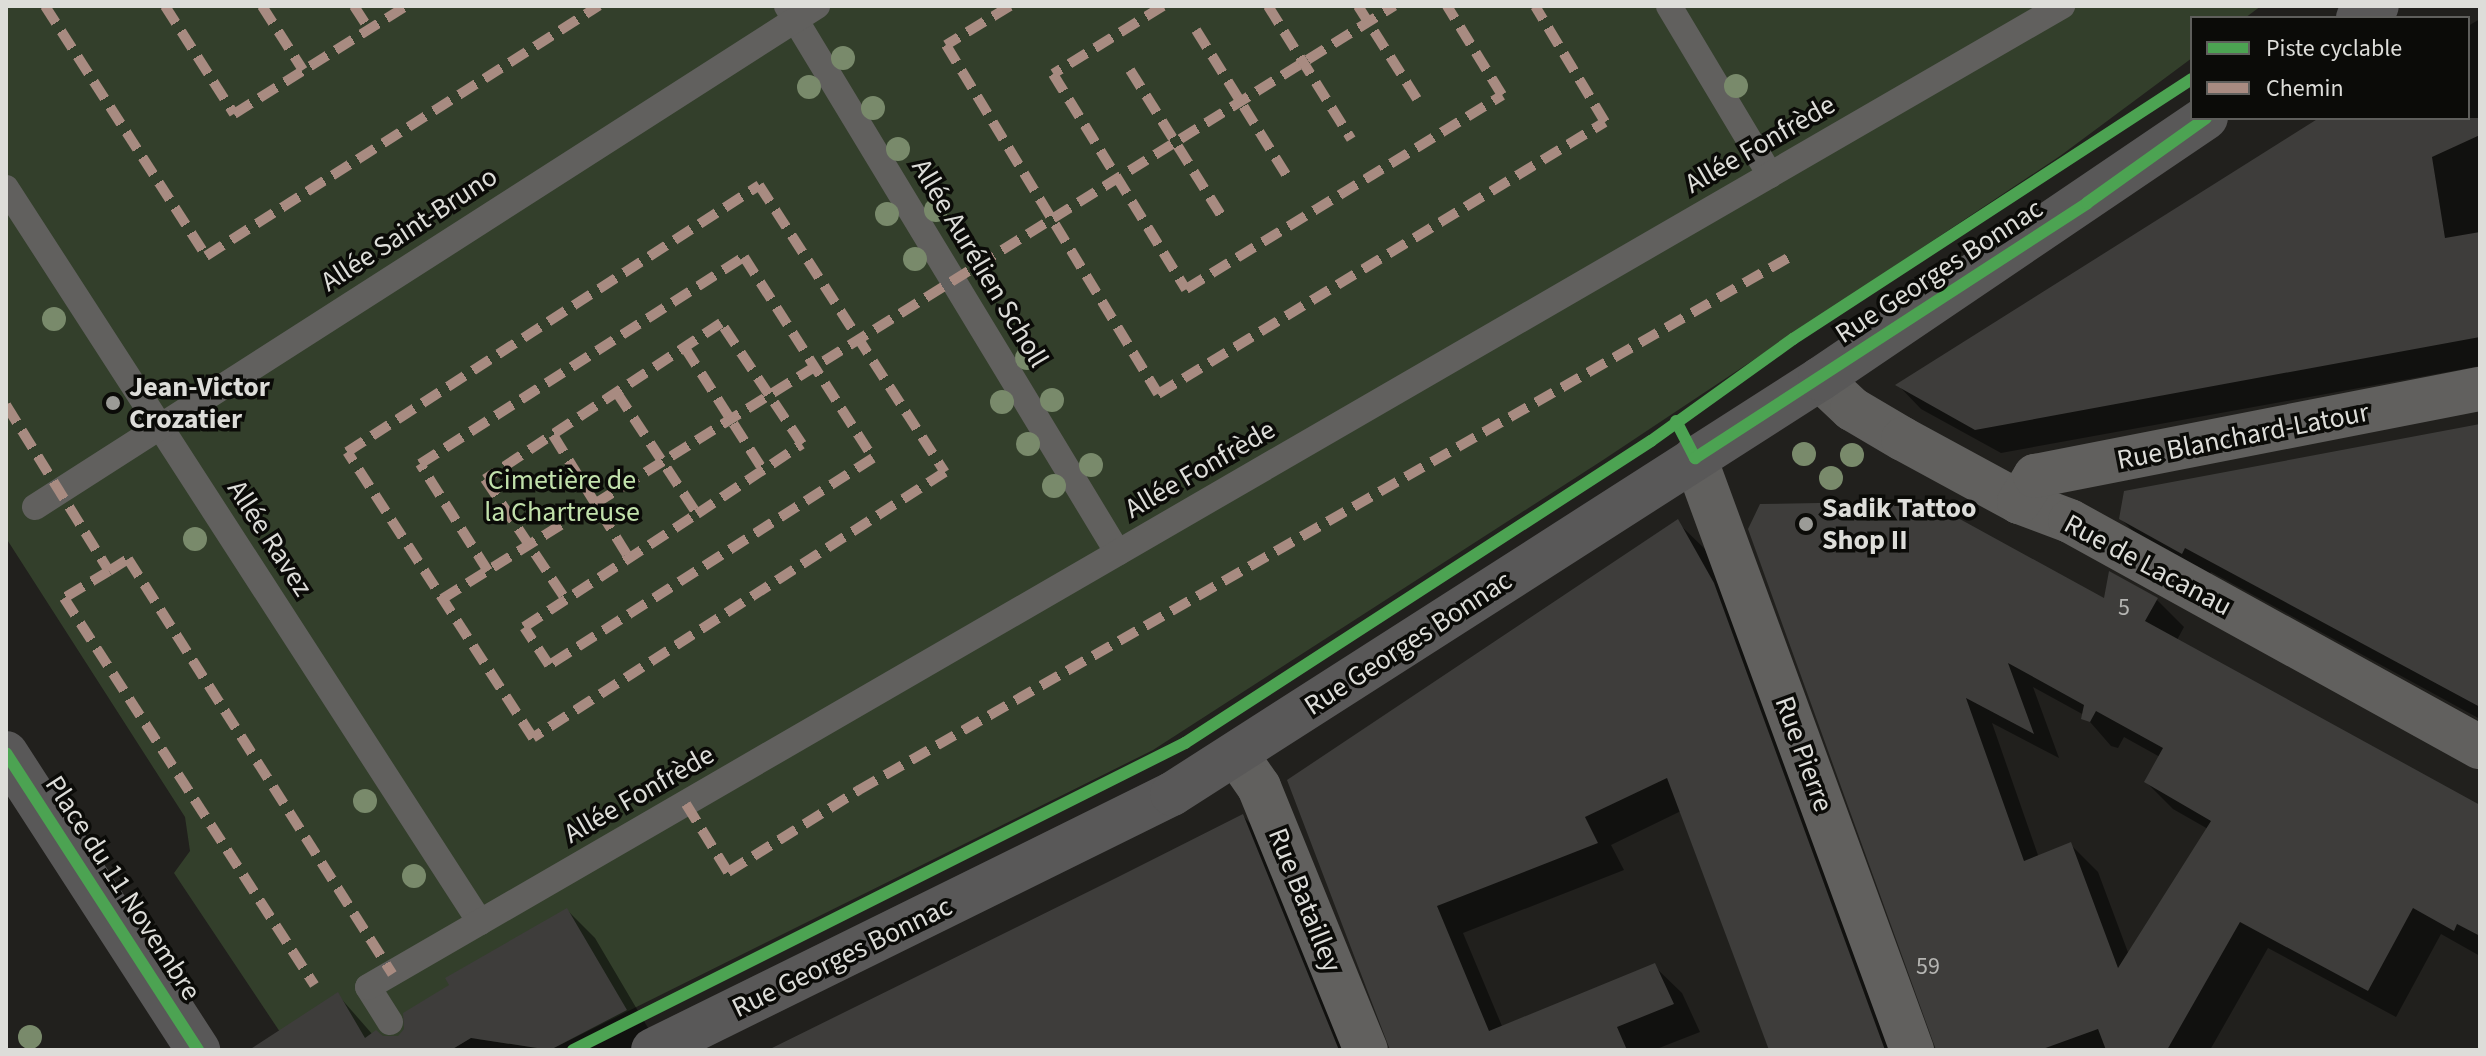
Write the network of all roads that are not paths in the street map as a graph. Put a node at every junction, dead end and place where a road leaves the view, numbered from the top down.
1 (1669, 6) edge
2 (2062, 6) edge
3 (800, 11) edge
4 (2203, 120) edge
5 (1770, 175) junction
6 (6, 188) edge
7 (1820, 379) junction
8 (2480, 389) edge
9 (160, 427) junction
10 (1695, 458) junction
11 (2019, 502) junction
12 (35, 507) dead end
13 (1118, 553) junction
14 (2480, 747) edge
15 (6, 753) edge
16 (1236, 754) junction
17 (480, 922) junction
18 (390, 1022) dead end
19 (198, 1050) edge
20 (653, 1050) edge
21 (1366, 1050) edge
22 (1912, 1050) edge

1 - 5 lane
2 - 5 lane, Allée Fonfrède
3 - 9 lane, Allée Saint-Bruno
3 - 13 lane, Allée Aurélien Scholl
4 - 7 main road, Rue Georges Bonnac
5 - 13 lane, Allée Fonfrède
6 - 9 lane, Allée Ravez
7 - 10 main road, Rue Georges Bonnac
7 - 11 street, Rue de Lacanau
8 - 11 street, Rue Blanchard-Latour
9 - 12 lane, Allée Saint-Bruno
9 - 17 lane, Allée Ravez
10 - 16 main road, Rue Georges Bonnac
10 - 22 street, Rue Pierre
11 - 14 street, Rue de Lacanau
13 - 17 lane, Allée Fonfrède
15 - 19 main road, Place du 11 Novembre
16 - 20 main road, Rue Georges Bonnac
16 - 21 street, Rue Batailley
17 - 18 lane, Allée Fonfrède

